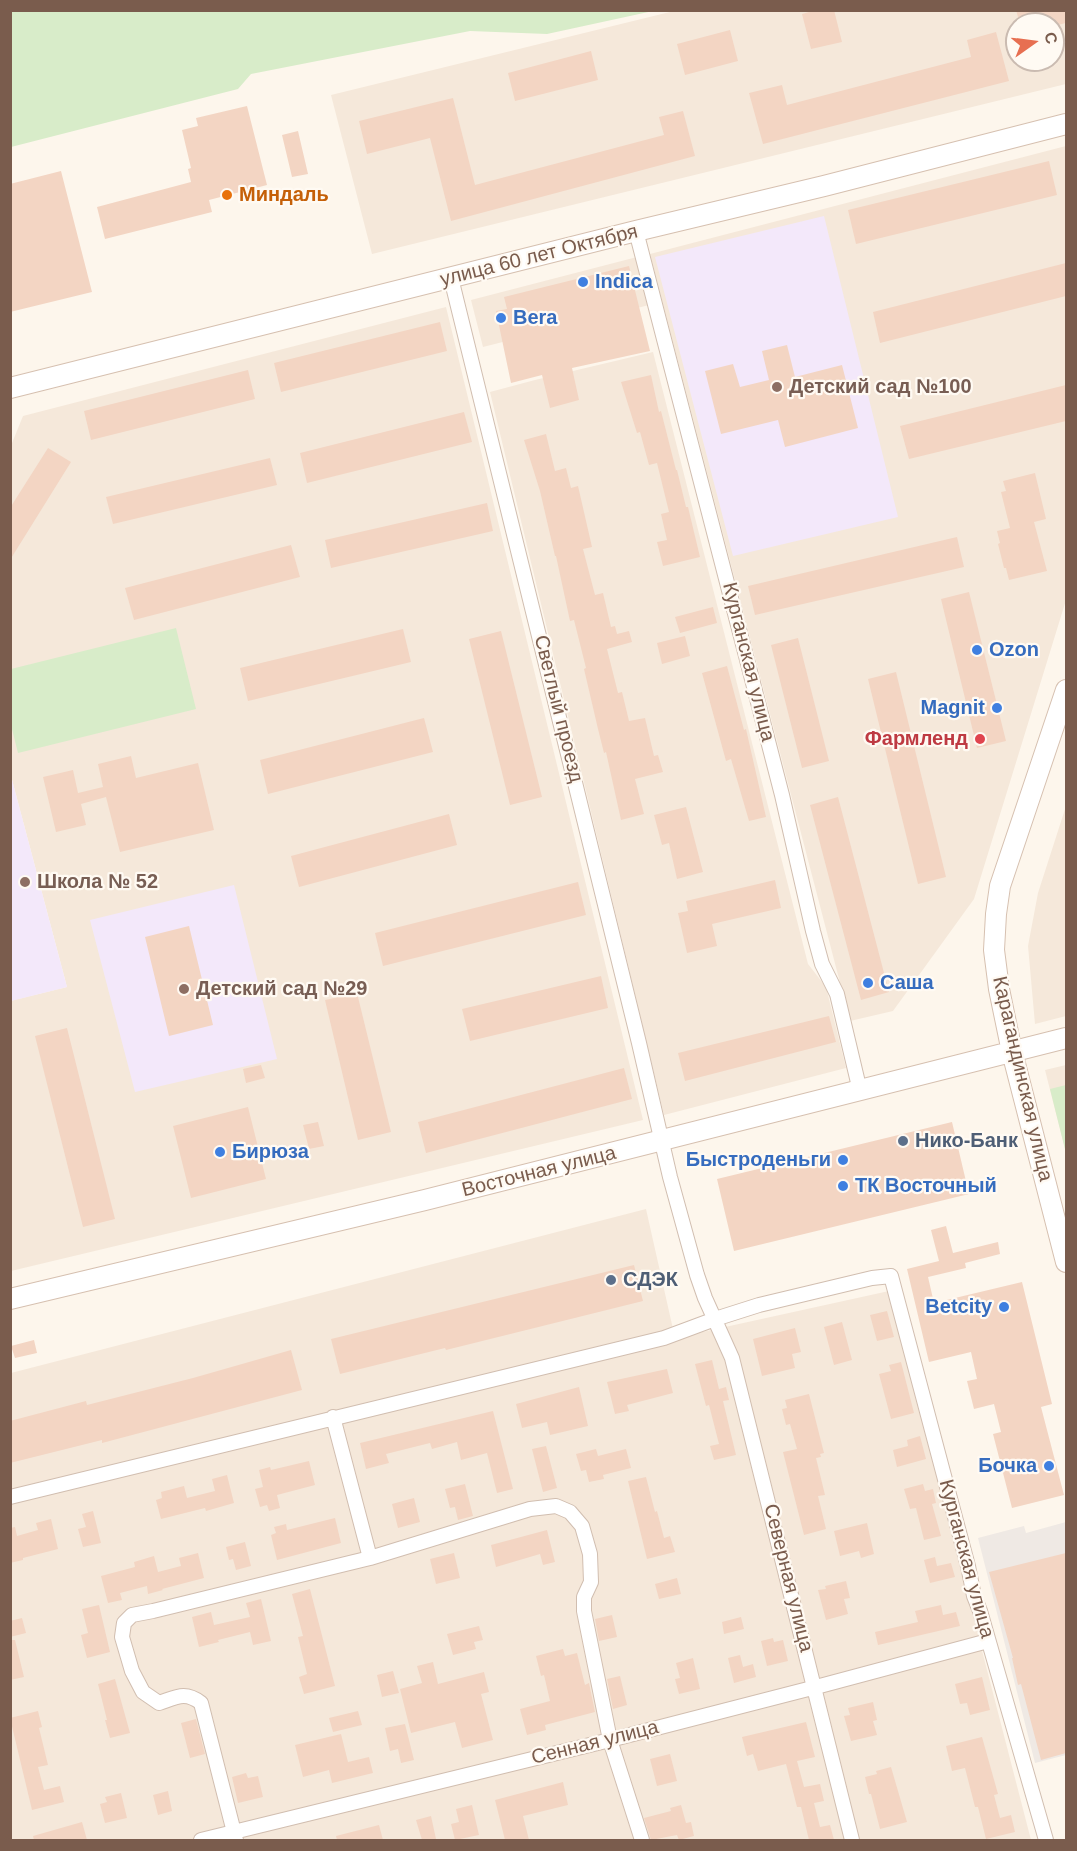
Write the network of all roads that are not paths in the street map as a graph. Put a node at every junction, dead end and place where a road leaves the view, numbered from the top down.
1 (1066, 124) edge
2 (636, 231) junction
3 (451, 278) junction
4 (10, 388) edge
5 (1066, 690) edge
6 (1066, 1038) edge
7 (1012, 1052) junction
8 (860, 1091) junction
9 (662, 1141) junction
10 (1066, 1262) edge
11 (10, 1299) edge
12 (715, 1319) junction
13 (333, 1418) junction
14 (10, 1497) edge
15 (370, 1558) junction
16 (988, 1641) junction
17 (816, 1688) junction
18 (610, 1740) junction
19 (235, 1836) edge
20 (201, 1840) edge
21 (642, 1840) edge
22 (852, 1840) edge
23 (1046, 1840) edge

1 - 2 main road, улица 60 лет Октября
2 - 3 main road, улица 60 лет Октября
2 - 8 street, Курганская улица
3 - 4 main road, улица 60 лет Октября
3 - 9 street, Светлый проезд
5 - 7 main road, Карагандинская улица
6 - 7 main road, Восточная улица
7 - 8 main road, Восточная улица
7 - 10 main road, Карагандинская улица
8 - 9 main road, Восточная улица
9 - 11 main road, Восточная улица
9 - 12 street, Светлый проезд
12 - 13 street
12 - 16 street, Курганская улица
12 - 17 street, Северная улица
13 - 14 street
13 - 15 street
15 - 18 street
15 - 19 street
16 - 17 street, Сенная улица
16 - 23 street, Курганская улица
17 - 18 street, Сенная улица
17 - 22 street, Северная улица
18 - 19 street, Сенная улица
18 - 21 street
19 - 20 street, Сенная улица

